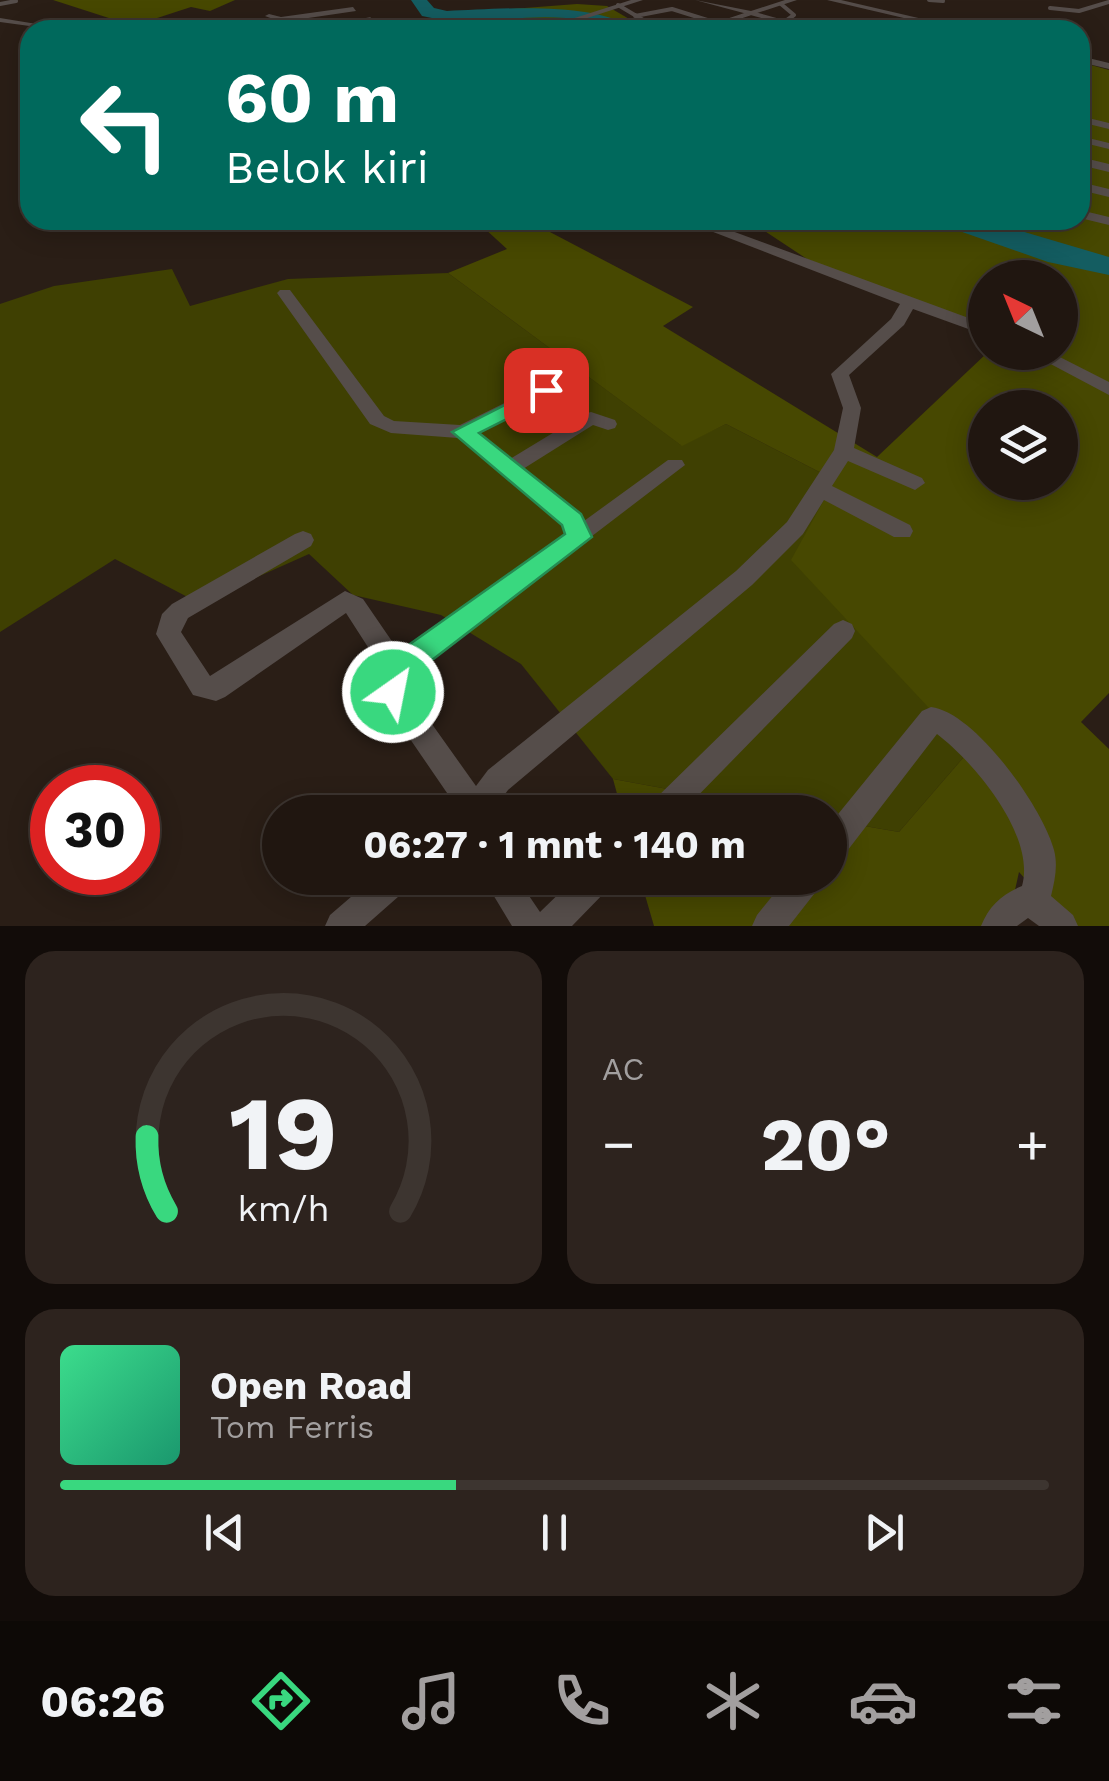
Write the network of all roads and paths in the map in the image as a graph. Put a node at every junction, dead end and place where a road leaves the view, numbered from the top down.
1 (342, 0) edge
2 (639, 0) edge
3 (700, 0) edge
4 (766, 0) edge
5 (793, 0) edge
6 (831, 0) edge
7 (930, 0) edge
8 (16, 1) edge
9 (944, 1) edge
10 (588, 2) edge
11 (1109, 2) edge
12 (0, 4) edge
13 (782, 4) junction
14 (612, 6) junction
15 (1050, 8) dead end
16 (353, 9) junction
17 (752, 13) junction
18 (270, 16) dead end
19 (635, 16) junction
20 (737, 18) junction
21 (368, 20) edge
22 (567, 20) edge
23 (642, 20) edge
24 (708, 20) edge
25 (732, 20) edge
26 (740, 20) edge
27 (788, 20) joint
28 (925, 20) edge
29 (716, 230) edge
30 (285, 293) dead end
31 (909, 301) junction
32 (968, 324) edge
33 (1072, 370) edge
34 (1109, 389) edge
35 (564, 400) dead end
36 (608, 424) dead end
37 (463, 432) junction
38 (844, 451) junction
39 (675, 465) dead end
40 (510, 468) junction
41 (915, 484) dead end
42 (822, 490) junction
43 (902, 532) dead end
44 (579, 537) junction
45 (304, 540) dead end
46 (843, 630) dead end
47 (397, 670) junction
48 (463, 795) edge
49 (486, 795) edge
50 (679, 795) edge
51 (847, 826) edge
52 (377, 895) edge
53 (511, 895) edge
54 (580, 895) edge
55 (793, 895) edge
56 (1034, 902) junction
57 (341, 926) edge
58 (531, 926) edge
59 (548, 926) edge
60 (768, 926) edge
61 (997, 926) edge
62 (1062, 926) edge

1 - 16 street
2 - 14 street
3 - 17 street
4 - 13 street
5 - 13 street
6 - 28 street
7 - 9 lane
8 - 12 lane
10 - 14 street
11 - 15 lane
13 - 17 street
13 - 27 lane
14 - 19 lane
14 - 22 street
16 - 18 street
16 - 21 street
17 - 20 lane
17 - 27 lane
19 - 23 lane
19 - 24 lane
20 - 25 lane
20 - 26 lane
29 - 31 street
30 - 37 street
31 - 32 street
31 - 38 street
33 - 34 street
35 - 37 street
36 - 40 street
37 - 40 street
38 - 41 street
38 - 42 street
39 - 44 street
40 - 44 street
42 - 43 street
42 - 49 street
44 - 47 street
45 - 47 street
46 - 50 street
47 - 48 street
51 - 56 street
52 - 57 street
53 - 58 street
54 - 59 street
55 - 60 street
56 - 61 street
56 - 62 street

